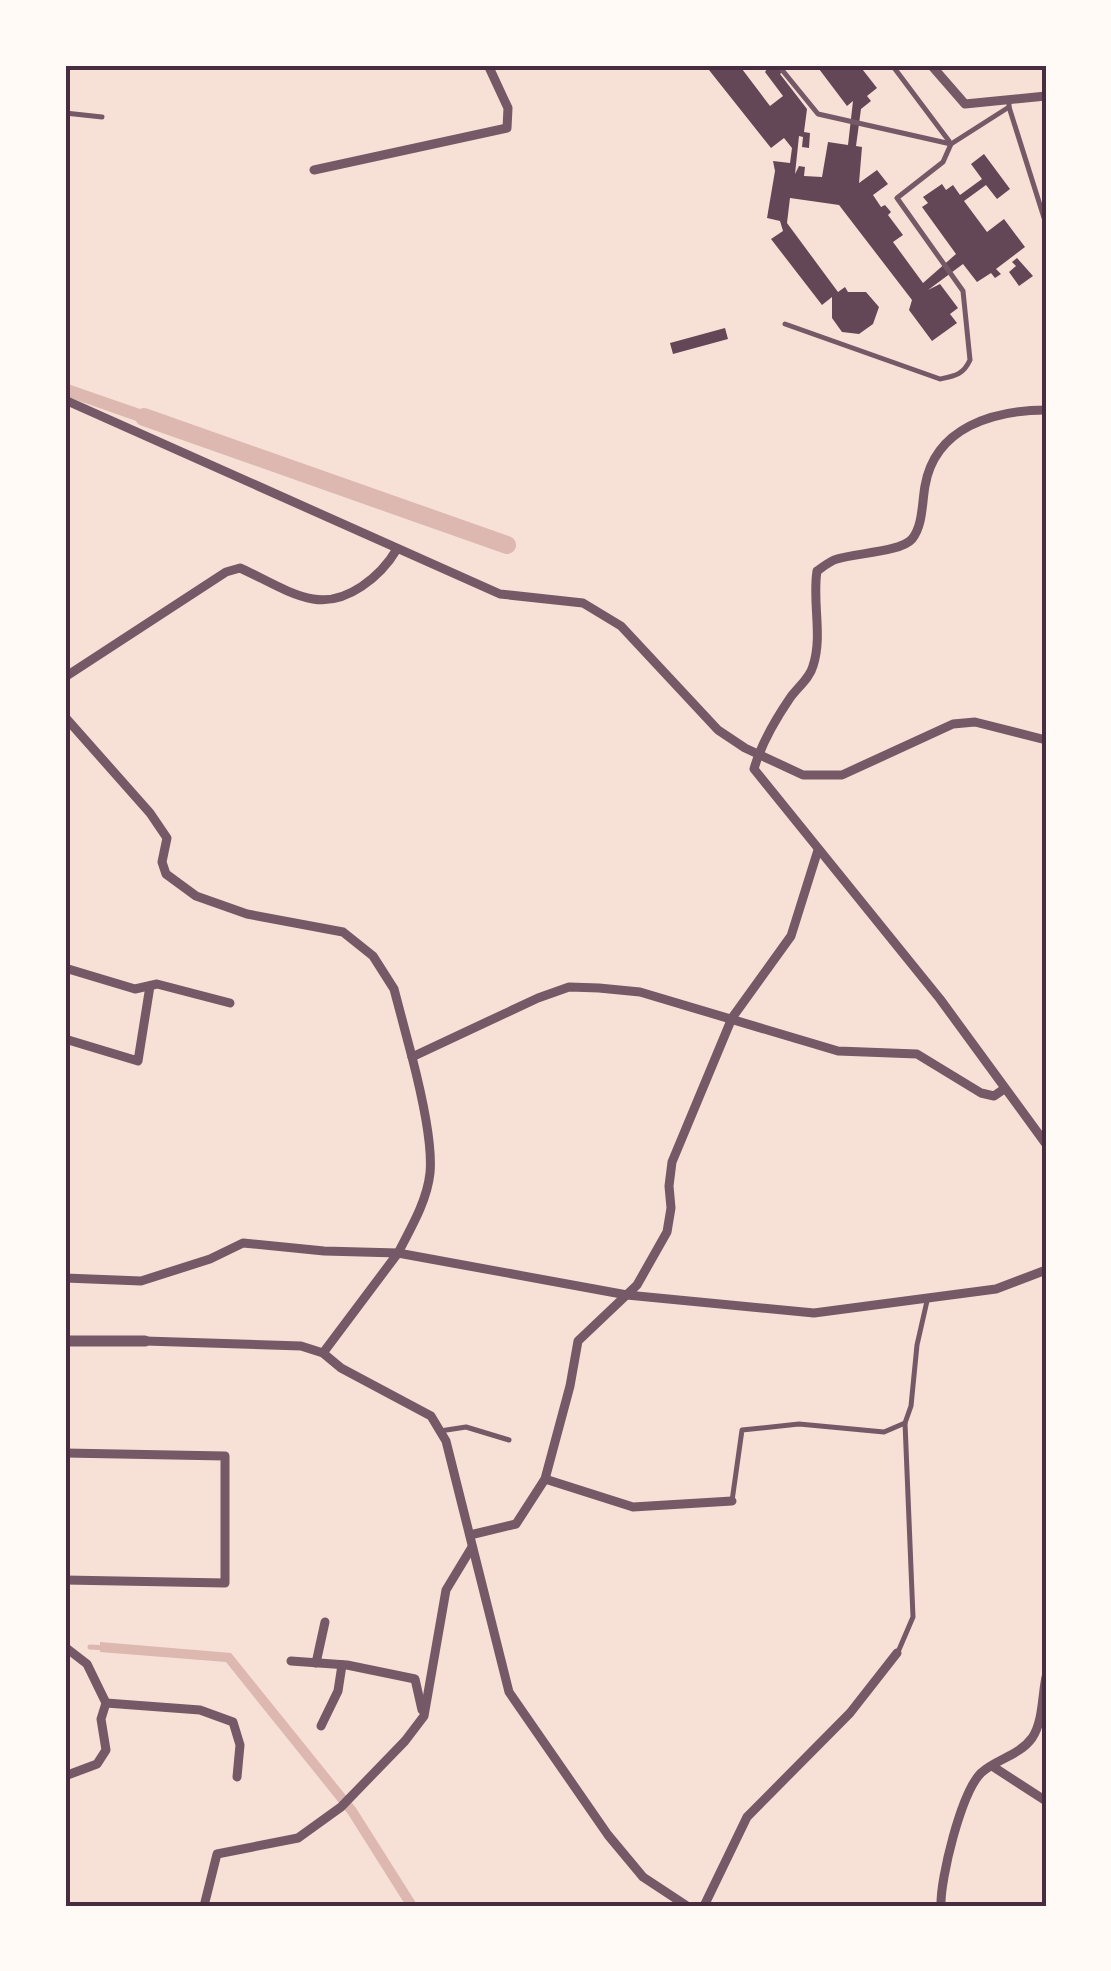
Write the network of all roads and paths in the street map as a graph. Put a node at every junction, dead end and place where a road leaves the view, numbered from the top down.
1 (488, 65) edge
2 (778, 65) edge
3 (892, 65) edge
4 (931, 65) edge
5 (1046, 96) edge
6 (1009, 104) junction
7 (65, 112) edge
8 (102, 117) dead end
9 (951, 144) junction
10 (314, 170) dead end
11 (1046, 224) edge
12 (785, 324) dead end
13 (65, 400) edge
14 (1046, 410) edge
15 (397, 550) junction
16 (65, 677) edge
17 (65, 717) edge
18 (1046, 740) edge
19 (758, 754) junction
20 (818, 850) junction
21 (65, 968) edge
22 (150, 986) junction
23 (230, 1003) dead end
24 (732, 1018) junction
25 (65, 1039) edge
26 (412, 1057) junction
27 (1004, 1089) junction
28 (1046, 1144) edge
29 (398, 1253) junction
30 (1046, 1270) edge
31 (65, 1278) edge
32 (627, 1295) junction
33 (927, 1301) junction
34 (65, 1341) edge
35 (145, 1341) joint
36 (323, 1353) junction
37 (905, 1423) junction
38 (440, 1431) junction
39 (509, 1440) dead end
40 (65, 1453) edge
41 (545, 1479) junction
42 (732, 1500) joint
43 (470, 1535) junction
44 (472, 1547) junction
45 (65, 1580) edge
46 (325, 1622) dead end
47 (65, 1647) edge
48 (897, 1653) joint
49 (291, 1661) dead end
50 (316, 1663) junction
51 (342, 1664) junction
52 (1046, 1677) edge
53 (106, 1704) junction
54 (424, 1716) junction
55 (321, 1726) dead end
56 (992, 1766) junction
57 (65, 1776) edge
58 (237, 1777) dead end
59 (1046, 1801) edge
60 (204, 1906) edge
61 (687, 1906) edge
62 (704, 1906) edge
63 (942, 1906) edge

1 - 10 street
2 - 9 lane
3 - 9 lane
4 - 6 street
5 - 6 street
6 - 9 lane
6 - 11 lane
7 - 8 lane
9 - 12 lane
13 - 15 street
14 - 19 street
15 - 16 street
15 - 19 street
17 - 26 street
18 - 19 street
19 - 20 street
20 - 24 street
20 - 27 street
21 - 22 street
22 - 23 street
22 - 25 street
24 - 26 street
24 - 27 street
24 - 32 street
26 - 29 street
27 - 28 street
29 - 31 street
29 - 32 street
29 - 36 street
30 - 33 street
32 - 33 street
32 - 41 street
33 - 37 lane
34 - 35 street
35 - 36 street
36 - 38 street
37 - 42 lane
37 - 48 lane
38 - 39 lane
38 - 43 street
40 - 45 street
41 - 42 street
41 - 43 street
43 - 44 street
44 - 54 street
44 - 61 street
46 - 50 street
47 - 53 street
48 - 62 street
49 - 50 street
50 - 51 street
51 - 54 street
51 - 55 street
52 - 56 street
53 - 57 street
53 - 58 street
54 - 60 street
56 - 59 street
56 - 63 street

